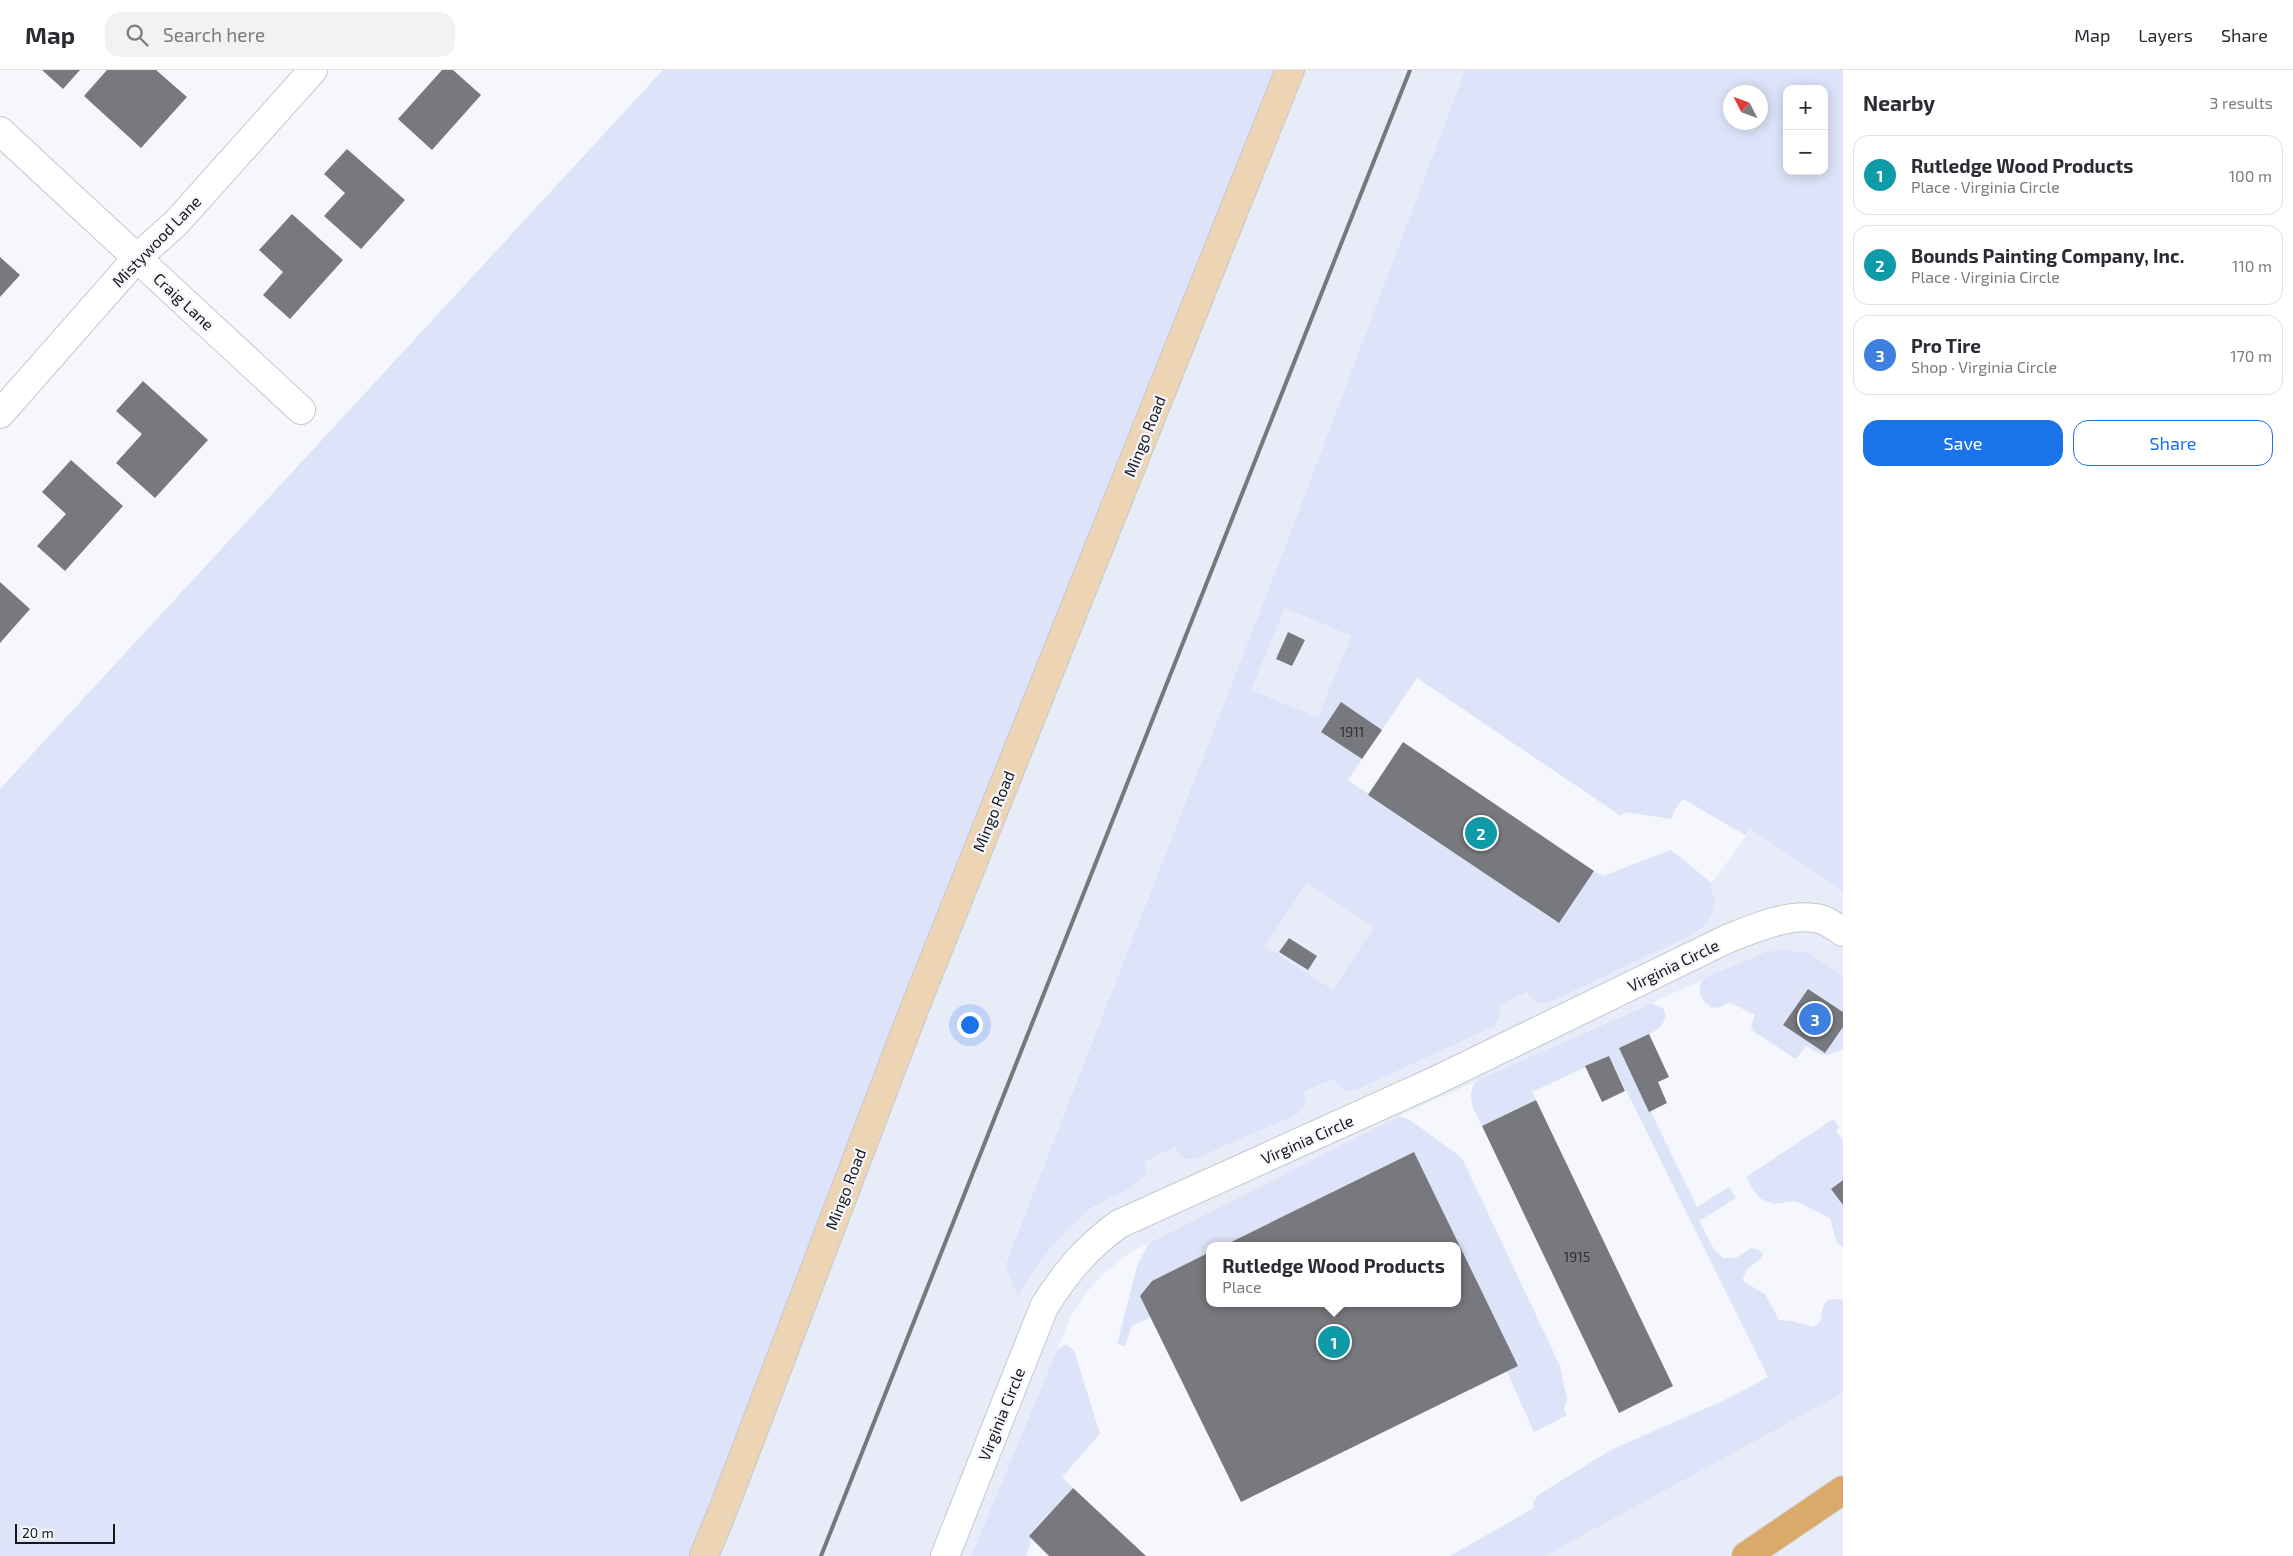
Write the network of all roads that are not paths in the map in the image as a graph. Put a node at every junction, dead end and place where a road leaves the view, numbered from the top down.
1 (313, 70) edge
2 (1290, 70) edge
3 (0, 131) edge
4 (137, 258) junction
5 (301, 410) dead end
6 (0, 414) edge
7 (1843, 932) edge
8 (1843, 1490) edge
9 (704, 1556) edge
10 (945, 1556) edge
11 (1746, 1556) edge

1 - 4 street, Mistywood Lane
2 - 9 street, Mingo Road
3 - 4 street, Craig Lane
4 - 5 street, Craig Lane
4 - 6 street, Mistywood Lane
7 - 10 street, Virginia Circle
8 - 11 main road

